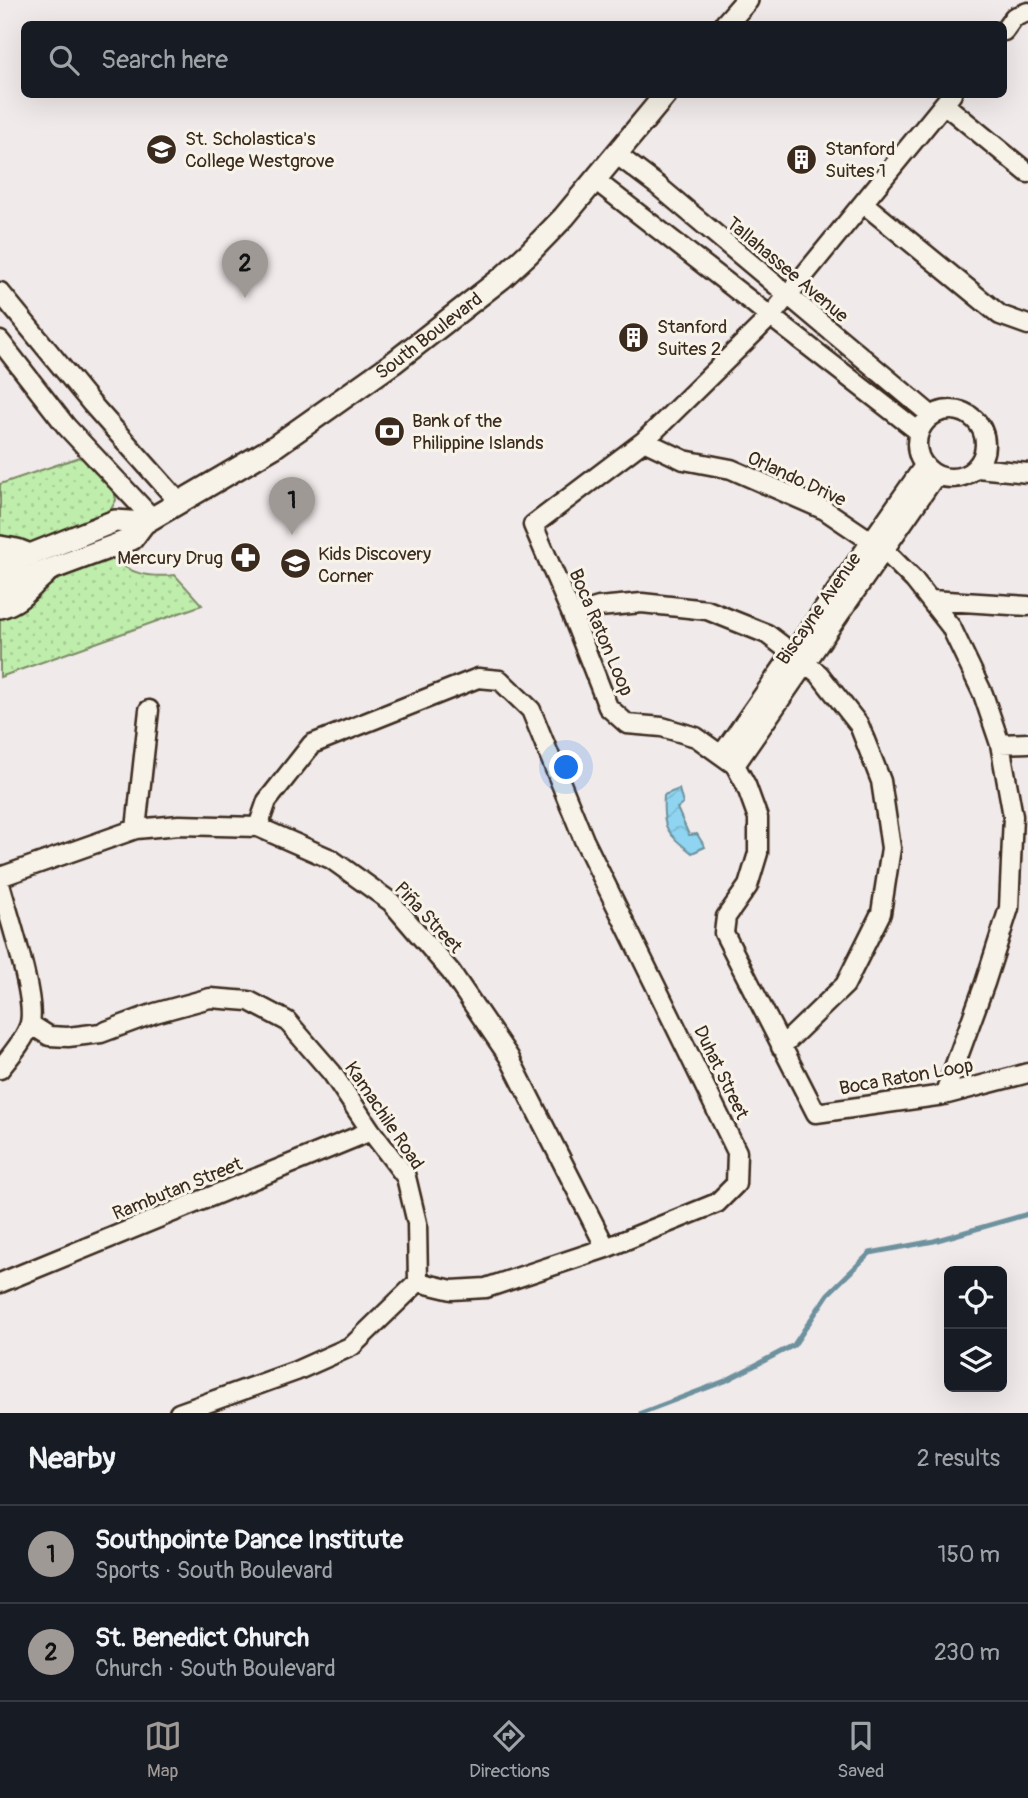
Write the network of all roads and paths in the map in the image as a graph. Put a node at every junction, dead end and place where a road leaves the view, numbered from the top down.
1 (747, 0) edge
2 (1028, 12) edge
3 (729, 21) edge
4 (1007, 26) edge
5 (663, 98) edge
6 (948, 99) edge
7 (616, 154) junction
8 (1028, 173) edge
9 (595, 180) junction
10 (863, 204) junction
11 (0, 292) edge
12 (788, 296) junction
13 (770, 317) junction
14 (1028, 325) edge
15 (0, 341) edge
16 (932, 416) junction
17 (919, 432) junction
18 (643, 441) junction
19 (977, 467) junction
20 (930, 470) junction
21 (1028, 473) edge
22 (179, 502) junction
23 (148, 520) junction
24 (877, 546) junction
25 (0, 547) edge
26 (30, 555) junction
27 (0, 567) edge
28 (50, 570) junction
29 (0, 588) edge
30 (930, 600) junction
31 (1028, 606) edge
32 (0, 607) edge
33 (572, 615) junction
34 (799, 658) junction
35 (149, 710) dead end
36 (1028, 743) edge
37 (1000, 744) junction
38 (729, 760) junction
39 (258, 827) junction
40 (136, 829) junction
41 (0, 877) edge
42 (0, 884) edge
43 (30, 1024) junction
44 (782, 1047) junction
45 (0, 1069) edge
46 (1028, 1073) edge
47 (944, 1095) junction
48 (370, 1131) junction
49 (606, 1248) junction
50 (418, 1282) junction
51 (0, 1283) edge
52 (179, 1413) edge

1 - 3 street
2 - 4 street
5 - 7 street, South Boulevard
6 - 8 street
6 - 10 street, Boca Raton Loop
7 - 9 street, South Boulevard
7 - 12 street, Tallahassee Avenue
9 - 13 street
9 - 22 street, South Boulevard
10 - 12 street, Boca Raton Loop
10 - 14 street
11 - 22 street
12 - 13 street, Boca Raton Loop
12 - 16 street, Tallahassee Avenue
13 - 17 street
13 - 18 street, Boca Raton Loop
15 - 23 street
16 - 17 street
16 - 19 street
17 - 20 street
18 - 24 street, Orlando Drive
18 - 33 street, Boca Raton Loop
19 - 20 street
19 - 21 street
20 - 24 street, Biscayne Avenue
22 - 23 street, South Boulevard
23 - 26 street
23 - 28 street, South Boulevard
24 - 30 street, Orlando Drive
24 - 34 street, Biscayne Avenue
25 - 26 street
26 - 27 street
28 - 29 street, South Boulevard
28 - 32 street, South Boulevard
30 - 31 street
30 - 37 street, Orlando Drive
33 - 34 street
33 - 38 street, Boca Raton Loop
34 - 38 street, Biscayne Avenue
34 - 44 street
35 - 40 street
36 - 37 street
37 - 47 street, Orlando Drive
38 - 44 street, Boca Raton Loop
39 - 40 street, Piña Street
39 - 49 street, Piña Street
39 - 49 street, Duhat Street
40 - 41 street, Piña Street
42 - 43 street
43 - 45 street
43 - 48 street, Kamachile Road
44 - 47 street, Boca Raton Loop
46 - 47 street, Boca Raton Loop
48 - 50 street, Kamachile Road
48 - 51 street, Rambutan Street
49 - 50 street, Duhat Street
50 - 52 street

